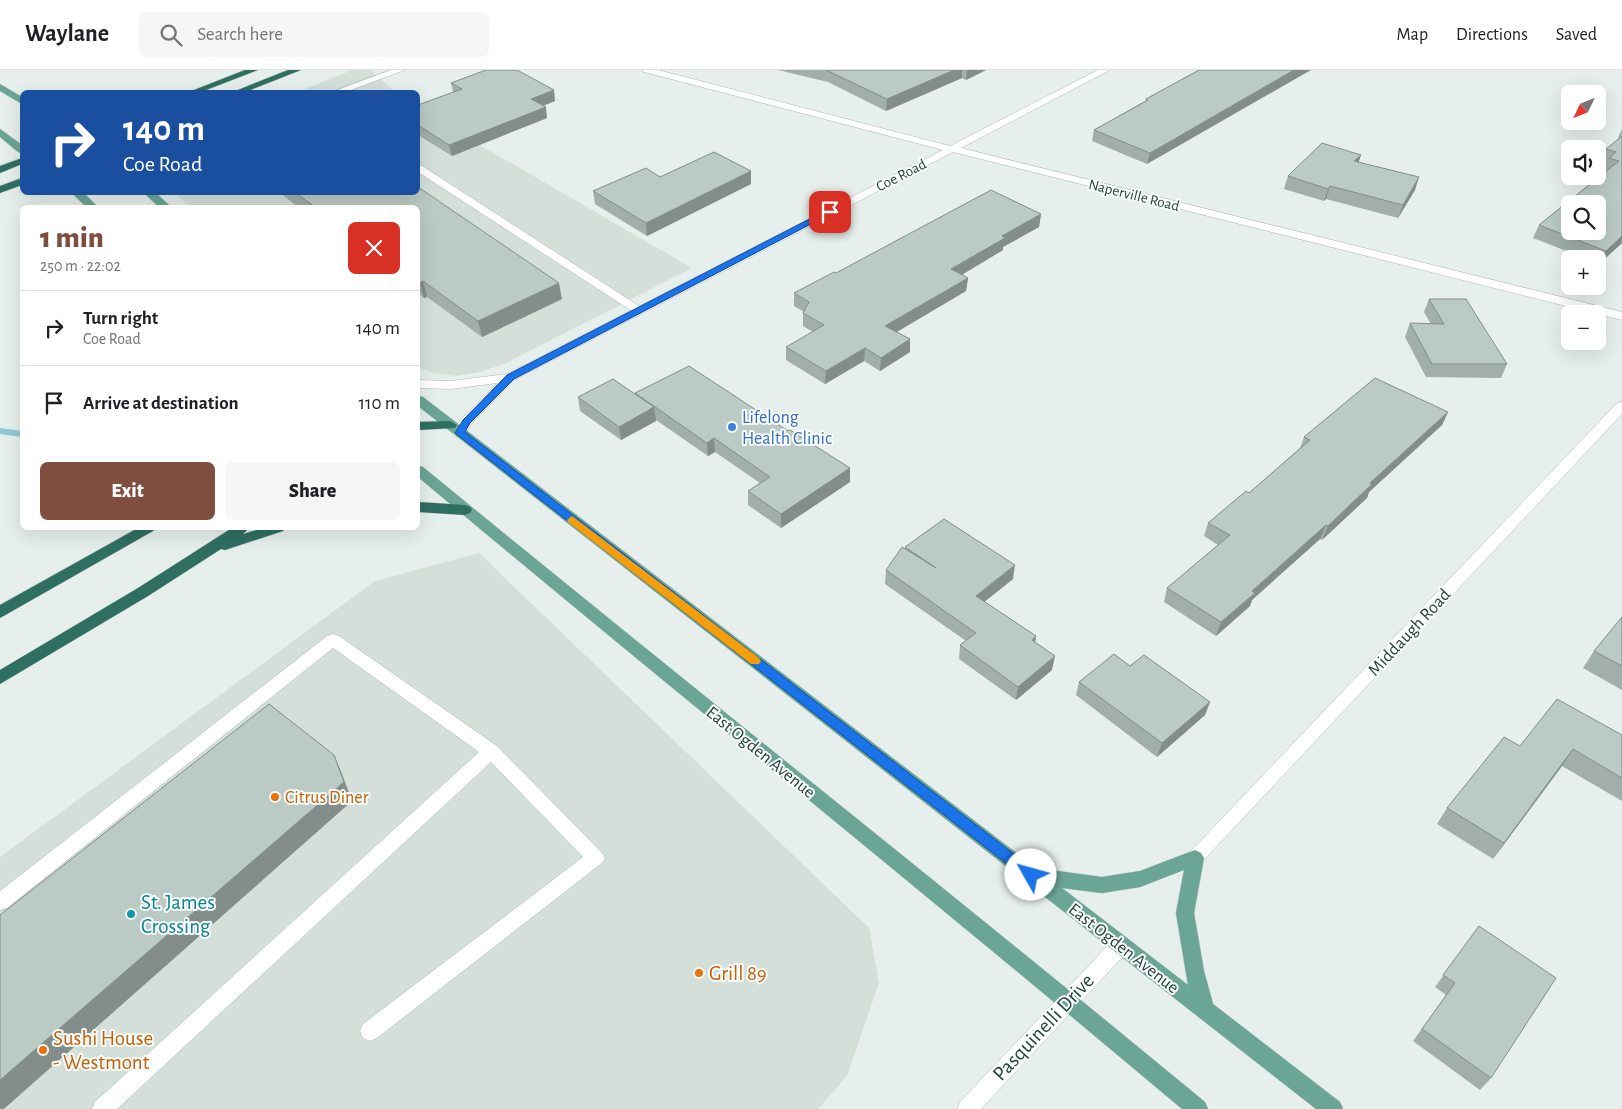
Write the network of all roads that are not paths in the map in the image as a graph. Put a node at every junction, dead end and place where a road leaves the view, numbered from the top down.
1 (253, 70) edge
2 (296, 70) edge
3 (400, 70) edge
4 (648, 70) edge
5 (1105, 70) edge
6 (0, 87) edge
7 (199, 90) edge
8 (243, 90) edge
9 (343, 90) edge
10 (20, 100) edge
11 (1, 133) edge
12 (20, 148) edge
13 (951, 150) junction
14 (20, 162) edge
15 (420, 169) edge
16 (0, 170) edge
17 (20, 182) edge
18 (0, 190) edge
19 (79, 195) edge
20 (152, 195) edge
21 (91, 205) edge
22 (163, 205) edge
23 (639, 310) junction
24 (1622, 316) edge
25 (510, 377) junction
26 (420, 384) edge
27 (420, 402) edge
28 (1622, 406) edge
29 (420, 426) edge
30 (455, 429) junction
31 (420, 472) edge
32 (420, 507) edge
33 (465, 510) junction
34 (144, 530) edge
35 (239, 530) edge
36 (272, 530) edge
37 (205, 551) junction
38 (0, 612) edge
39 (0, 678) edge
40 (491, 752) junction
41 (1196, 858) junction
42 (1031, 875) junction
43 (0, 902) edge
44 (1121, 945) junction
45 (1068, 1001) junction
46 (1206, 1011) junction
47 (370, 1031) dead end
48 (102, 1109) edge
49 (967, 1109) edge
50 (1198, 1109) edge
51 (1333, 1109) edge

1 - 7 highway
2 - 8 highway
3 - 9 street
4 - 13 street, Naperville Road
5 - 13 street, Coe Road
6 - 10 main road
11 - 12 main road
13 - 23 street, Coe Road
13 - 24 street, Naperville Road
14 - 16 highway
15 - 23 street
17 - 18 highway
19 - 21 main road
20 - 22 main road
23 - 25 street, Coe Road
25 - 26 street, Coe Road
25 - 30 street, Coe Road
27 - 30 main road, East Ogden Avenue
28 - 41 street, Middaugh Road
29 - 30 highway
30 - 42 main road, East Ogden Avenue
31 - 33 main road, East Ogden Avenue
32 - 33 highway
33 - 45 main road, East Ogden Avenue
34 - 38 highway
35 - 37 highway
36 - 37 highway
37 - 39 highway
40 - 43 street
40 - 47 street
40 - 48 street
41 - 42 main road
41 - 46 main road
42 - 44 main road, East Ogden Avenue
44 - 45 street, Pasquinelli Drive
44 - 46 main road, East Ogden Avenue
45 - 49 street, Pasquinelli Drive
45 - 50 main road, East Ogden Avenue
46 - 51 main road, East Ogden Avenue

